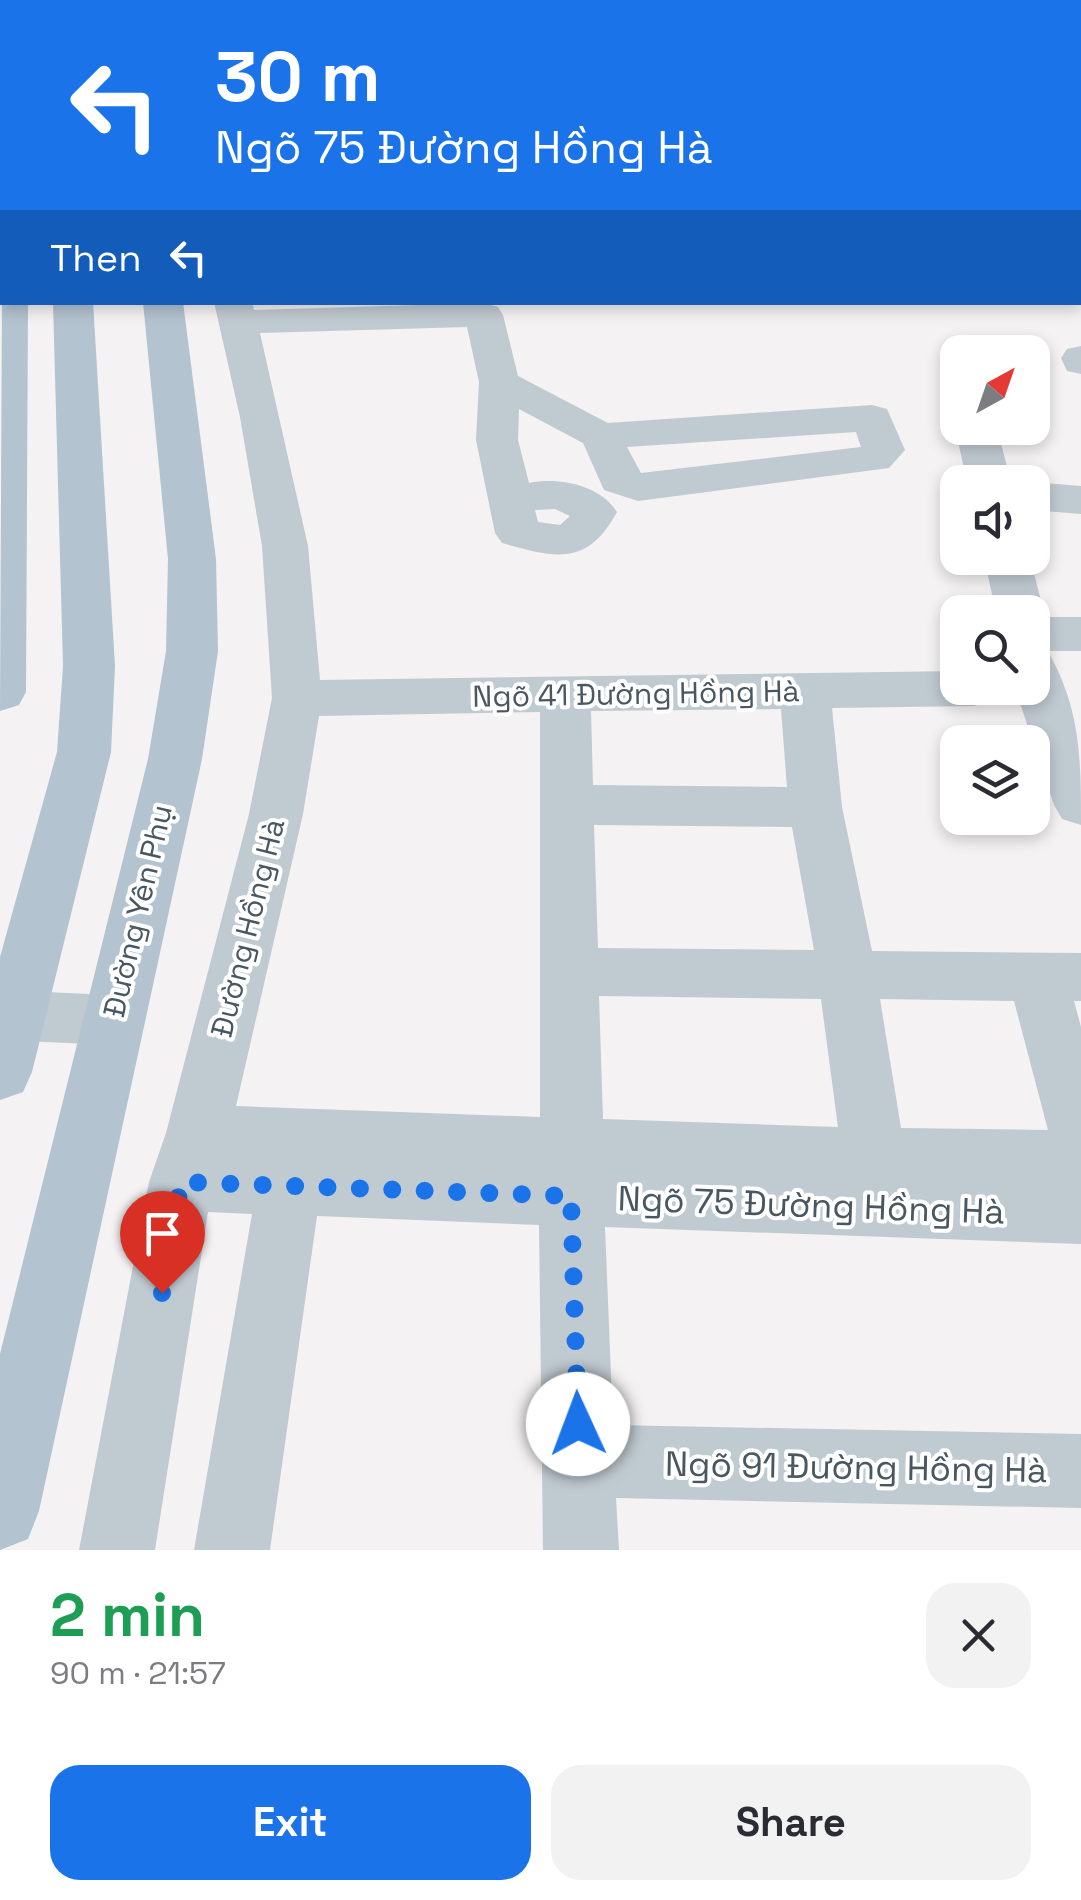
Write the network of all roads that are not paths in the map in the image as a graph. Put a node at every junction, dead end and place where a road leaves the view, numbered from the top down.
1 (72, 305) edge
2 (163, 305) edge
3 (235, 312) edge
4 (5, 313) edge
5 (499, 382) junction
6 (601, 436) junction
7 (2, 462) edge
8 (1050, 497) edge
9 (1081, 500) edge
10 (512, 504) dead end
11 (1050, 634) edge
12 (1081, 634) edge
13 (940, 689) edge
14 (805, 691) junction
15 (0, 692) edge
16 (565, 695) junction
17 (297, 698) junction
18 (1045, 705) edge
19 (1077, 783) edge
20 (567, 805) junction
21 (815, 808) junction
22 (570, 972) junction
23 (846, 973) junction
24 (1059, 977) edge
25 (112, 1020) junction
26 (5, 1034) edge
27 (1081, 1135) edge
28 (874, 1157) junction
29 (190, 1158) junction
30 (1081, 1159) edge
31 (294, 1160) junction
32 (571, 1172) junction
33 (1081, 1214) edge
34 (580, 1462) junction
35 (1078, 1485) edge
36 (0, 1511) edge
37 (116, 1550) edge
38 (232, 1550) edge
39 (581, 1550) edge

1 - 26 main road
2 - 25 main road, Đường Yên Phụ
3 - 5 street
3 - 17 street, Đường Hồng Hà
4 - 7 main road
5 - 6 street
5 - 10 street
6 - 6 street
7 - 15 main road
8 - 9 street
11 - 12 street
13 - 14 street, Ngõ 41 Đường Hồng Hà
14 - 16 street, Ngõ 41 Đường Hồng Hà
14 - 21 street
16 - 17 street, Ngõ 41 Đường Hồng Hà
16 - 20 street
17 - 29 street, Đường Hồng Hà
18 - 19 street
20 - 21 street
20 - 22 street
21 - 23 street
22 - 23 street
22 - 32 street
23 - 24 street
23 - 28 street
24 - 27 street
25 - 26 street
25 - 36 main road, Đường Yên Phụ
28 - 30 street, Ngõ 75 Đường Hồng Hà
28 - 32 street, Ngõ 75 Đường Hồng Hà
29 - 31 street, Ngõ 75 Đường Hồng Hà
29 - 37 street, Đường Hồng Hà
31 - 32 street, Ngõ 75 Đường Hồng Hà
31 - 38 street
32 - 33 street, Ngõ 75 Đường Hồng Hà
32 - 34 street
34 - 35 street, Ngõ 91 Đường Hồng Hà
34 - 39 street

